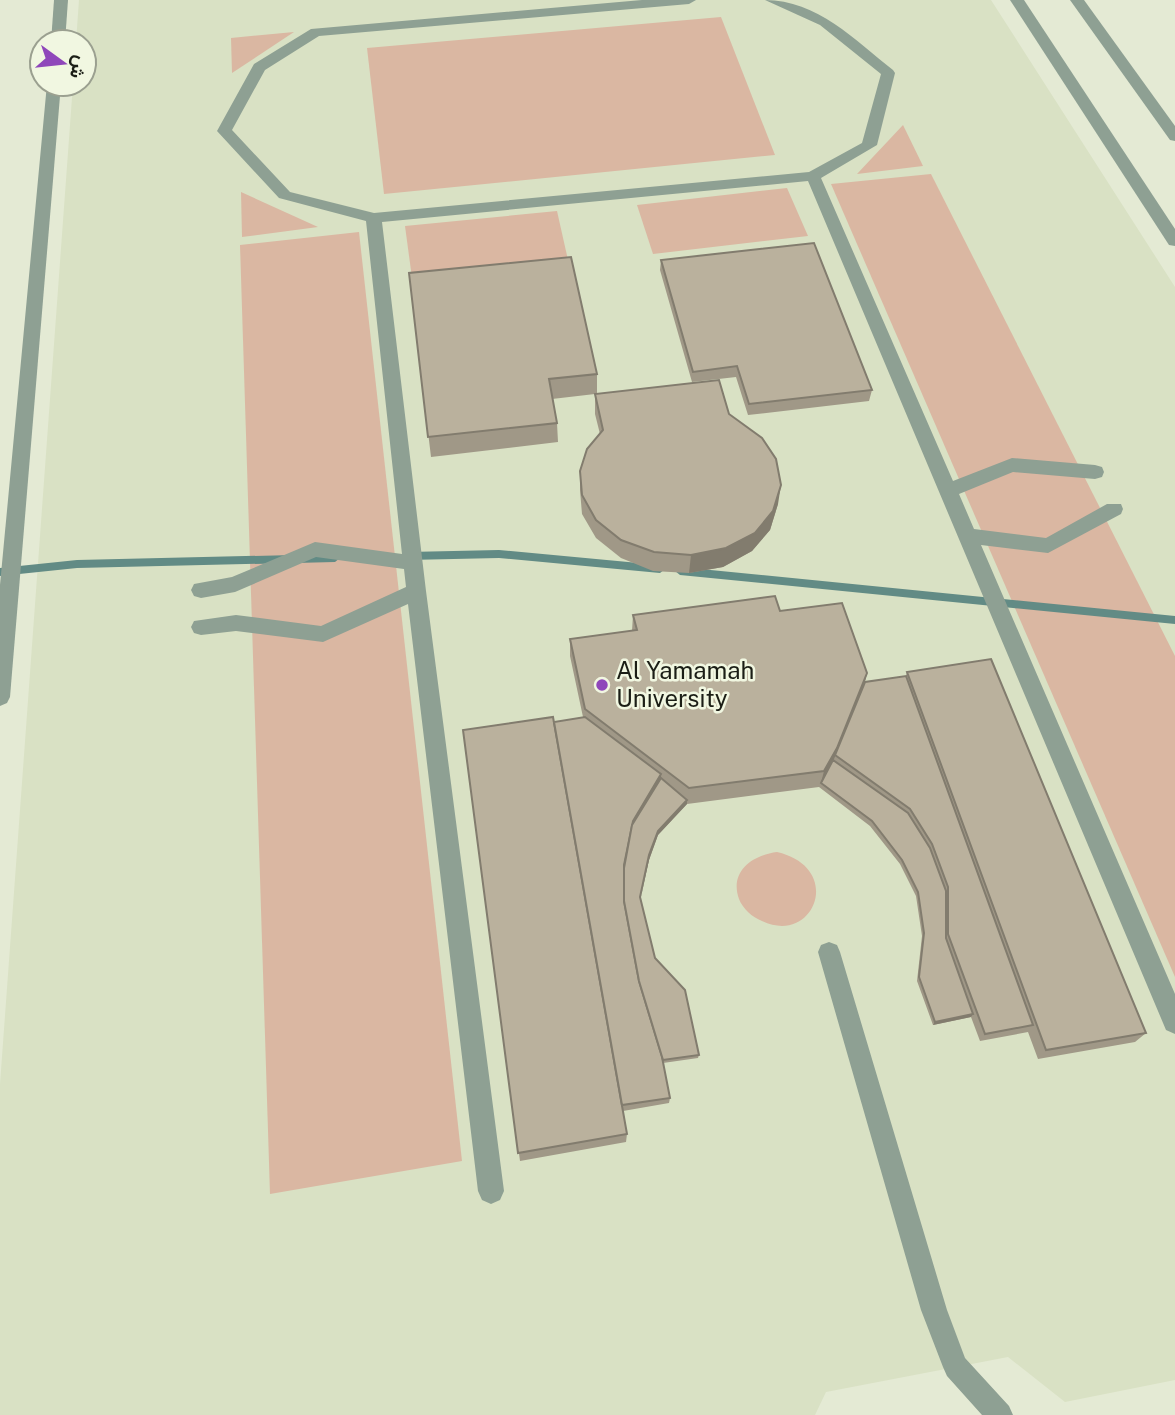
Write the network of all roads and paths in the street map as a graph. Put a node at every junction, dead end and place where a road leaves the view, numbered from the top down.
1 (61, 0) edge
2 (689, 0) edge
3 (772, 0) edge
4 (1017, 0) edge
5 (1077, 0) edge
6 (59, 28) edge
7 (53, 98) edge
8 (1175, 137) edge
9 (813, 176) junction
10 (374, 218) junction
11 (1175, 241) edge
12 (1095, 472) dead end
13 (948, 491) junction
14 (1114, 509) dead end
15 (967, 536) junction
16 (413, 563) junction
17 (201, 590) dead end
18 (416, 591) junction
19 (201, 627) dead end
20 (0, 697) edge
21 (829, 952) dead end
22 (1175, 1022) edge
23 (491, 1191) dead end
24 (1000, 1415) edge

1 - 6 street
2 - 10 street
3 - 9 street
4 - 11 street
5 - 8 street
7 - 20 street
9 - 10 street
9 - 13 street
10 - 16 street
12 - 13 street
13 - 15 street
14 - 15 street
15 - 22 street
16 - 17 street
16 - 18 street
18 - 19 street
18 - 23 street
21 - 24 lane

